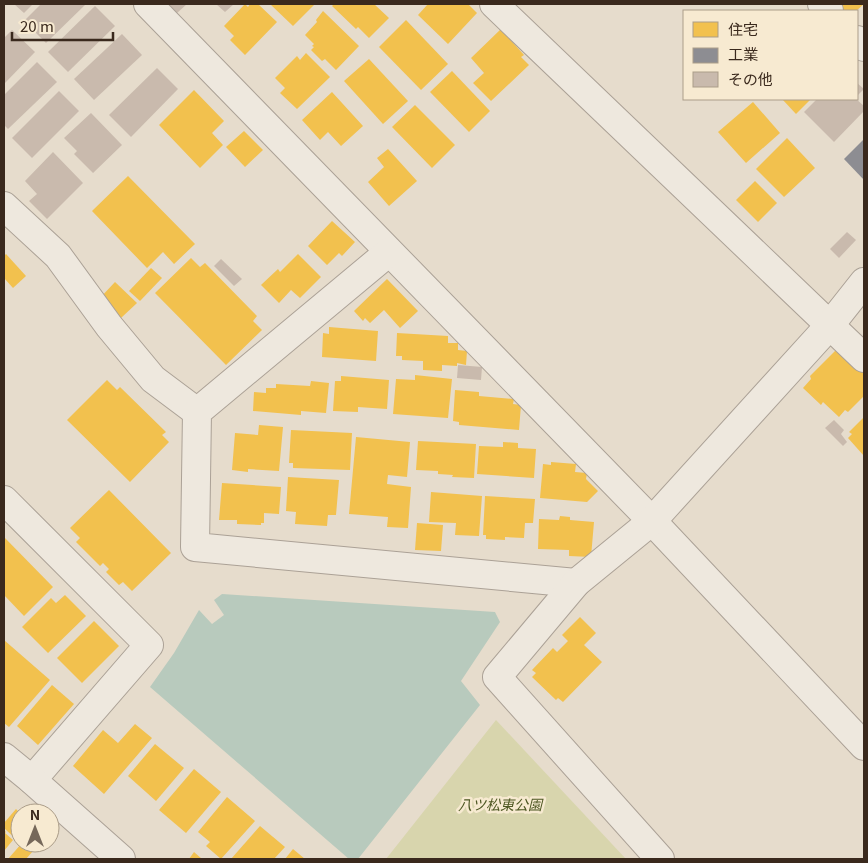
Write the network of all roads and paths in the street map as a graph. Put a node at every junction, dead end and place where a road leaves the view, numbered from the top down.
1 (148, 4) edge
2 (494, 4) edge
3 (4, 206) edge
4 (389, 252) junction
5 (864, 282) edge
6 (830, 325) junction
7 (864, 358) edge
8 (197, 412) junction
9 (4, 500) edge
10 (652, 521) junction
11 (576, 584) junction
12 (864, 746) edge
13 (4, 757) edge
14 (32, 780) junction
15 (121, 859) edge
16 (660, 859) edge

1 - 4 street
2 - 6 street
3 - 8 street
4 - 8 street
4 - 10 street
5 - 6 street
6 - 7 street
6 - 10 street
8 - 11 street
9 - 14 street
10 - 11 street
10 - 12 street
11 - 16 street
13 - 14 street
14 - 15 street

